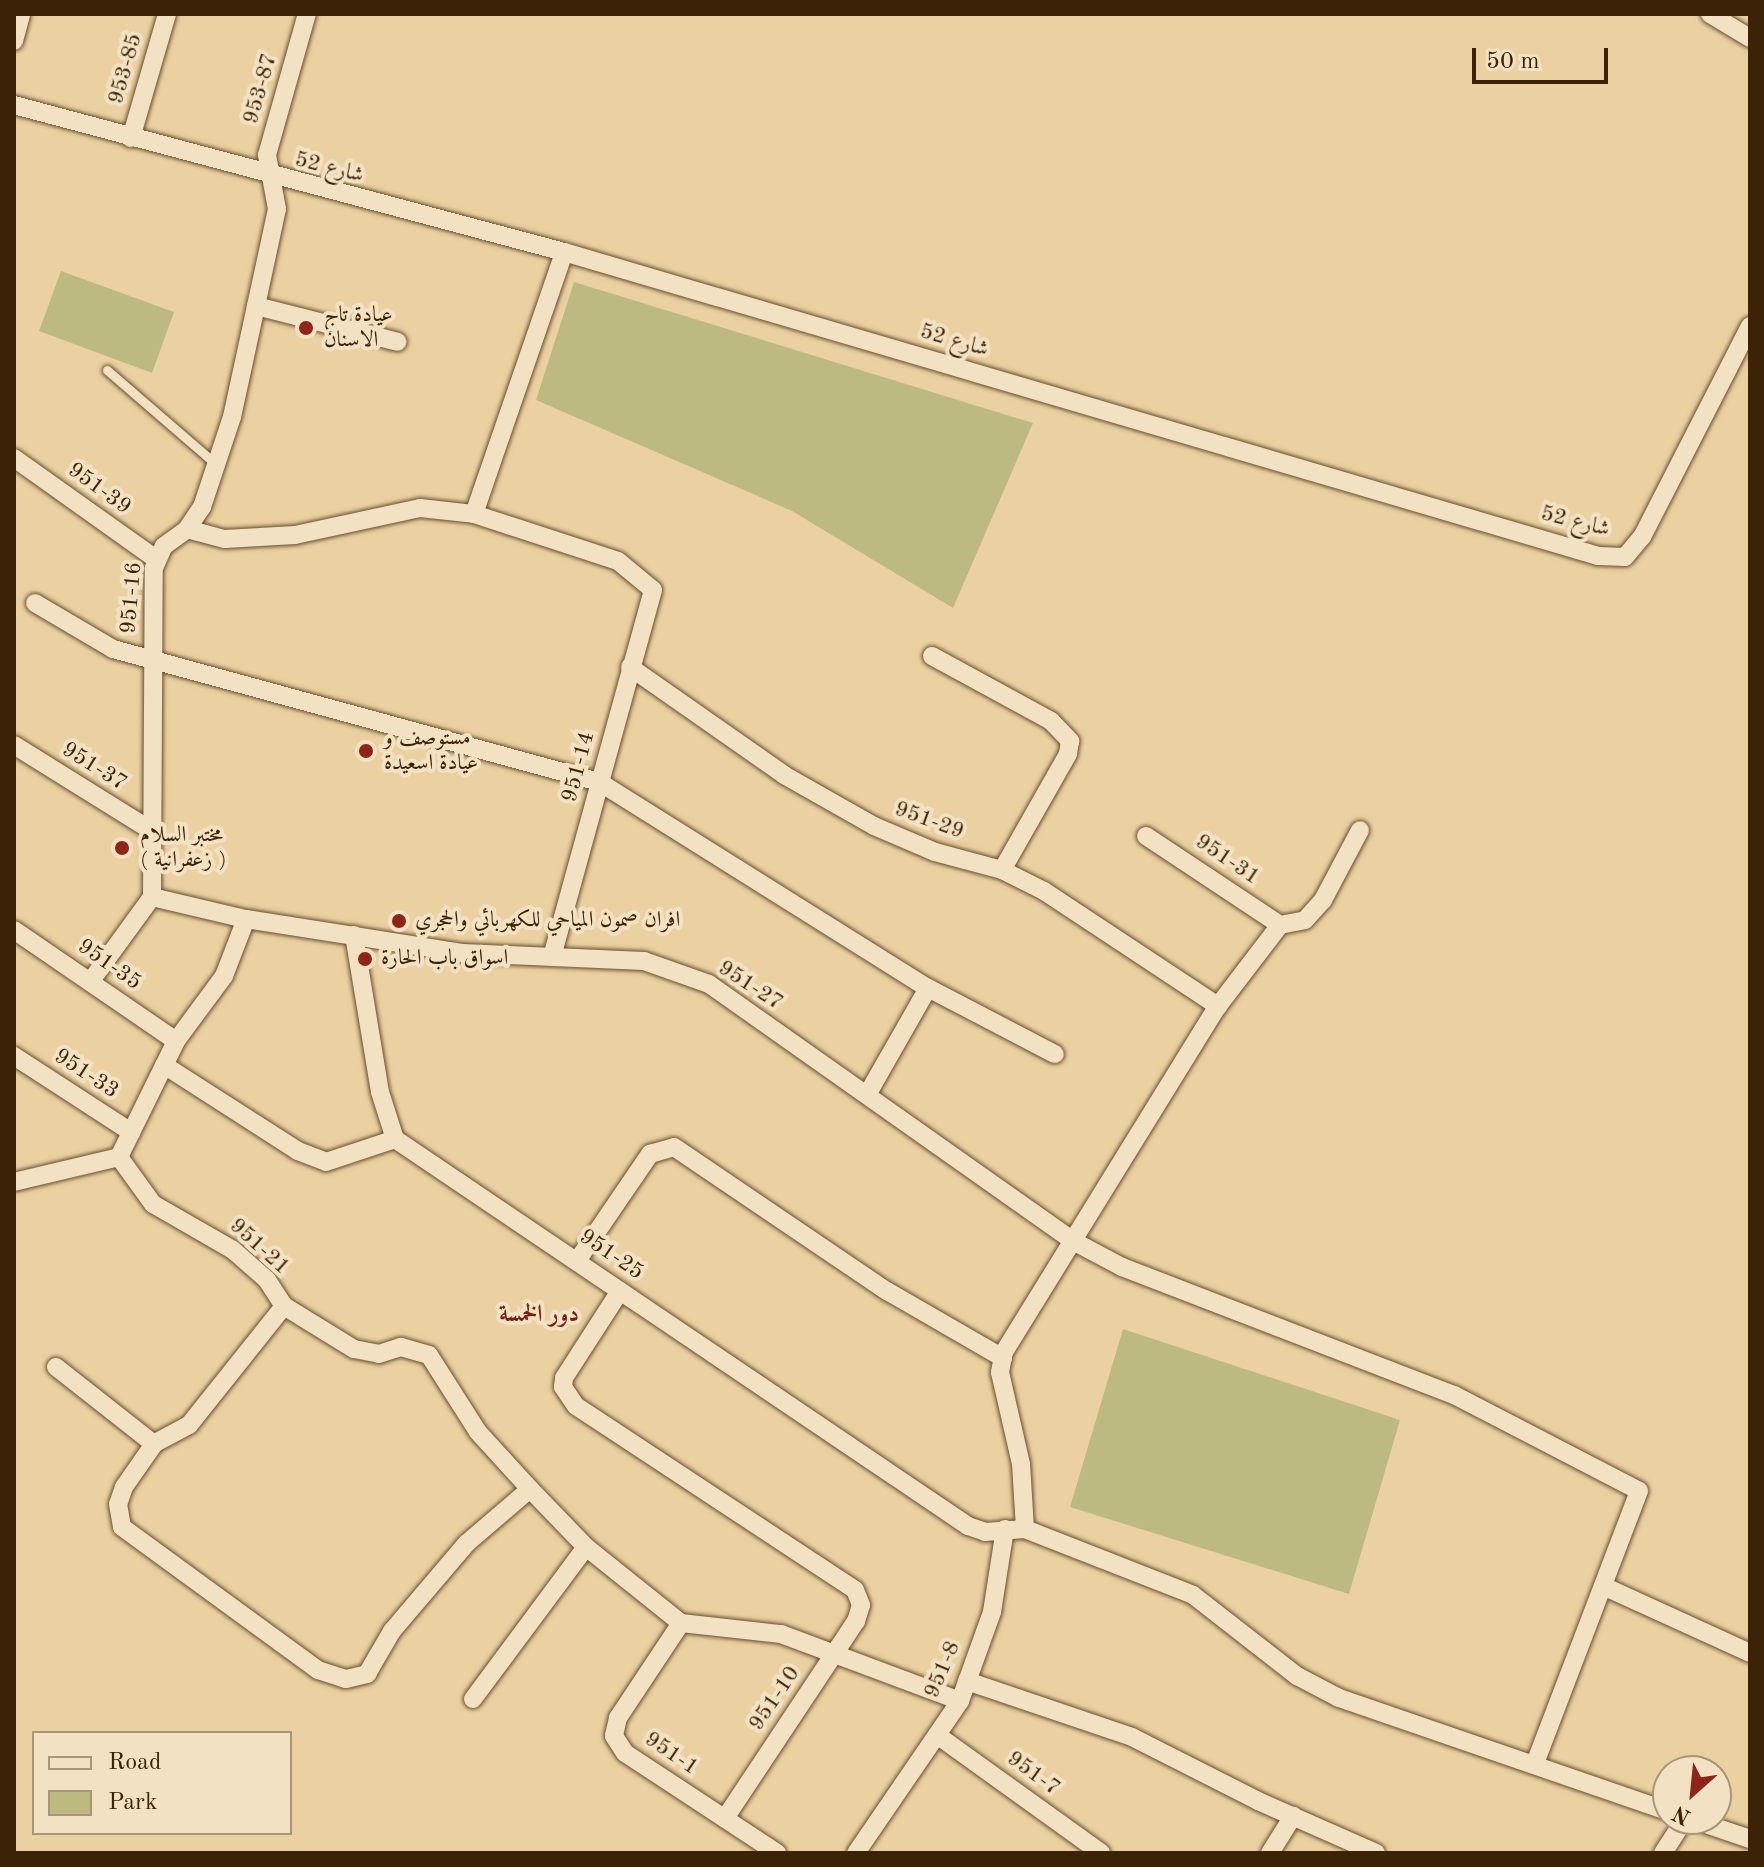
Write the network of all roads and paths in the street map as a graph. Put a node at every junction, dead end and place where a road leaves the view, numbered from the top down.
1 (21, 14) edge
2 (167, 14) edge
3 (307, 14) edge
4 (1710, 14) edge
5 (1750, 38) edge
6 (14, 41) edge
7 (14, 105) edge
8 (131, 138) junction
9 (270, 178) junction
10 (564, 252) junction
11 (256, 306) junction
12 (1750, 326) edge
13 (398, 342) dead end
14 (107, 370) dead end
15 (14, 458) edge
16 (216, 464) junction
17 (474, 514) junction
18 (187, 529) junction
19 (156, 559) junction
20 (35, 603) dead end
21 (932, 656) dead end
22 (152, 660) junction
23 (630, 667) junction
24 (14, 745) edge
25 (599, 782) junction
26 (149, 829) junction
27 (1360, 830) dead end
28 (1146, 836) dead end
29 (1002, 870) junction
30 (152, 897) junction
31 (246, 919) junction
32 (1280, 925) junction
33 (14, 930) edge
34 (354, 935) junction
35 (552, 956) junction
36 (90, 982) junction
37 (928, 988) junction
38 (1218, 1006) junction
39 (176, 1041) junction
40 (1055, 1054) dead end
41 (14, 1056) edge
42 (164, 1065) junction
43 (867, 1095) junction
44 (131, 1132) junction
45 (395, 1139) junction
46 (119, 1157) junction
47 (14, 1182) edge
48 (1073, 1241) junction
49 (577, 1261) junction
50 (620, 1291) junction
51 (284, 1306) junction
52 (1003, 1358) junction
53 (56, 1367) dead end
54 (154, 1444) junction
55 (530, 1489) junction
56 (1005, 1529) junction
57 (1025, 1529) junction
58 (586, 1547) junction
59 (1603, 1586) junction
60 (681, 1623) junction
61 (1750, 1653) edge
62 (834, 1654) junction
63 (967, 1681) junction
64 (473, 1699) dead end
65 (960, 1701) junction
66 (937, 1735) junction
67 (1535, 1763) junction
68 (1652, 1805) edge
69 (1293, 1816) junction
70 (725, 1818) junction
71 (1676, 1835) edge
72 (777, 1853) edge
73 (856, 1853) edge
74 (1101, 1853) edge
75 (1270, 1853) edge
76 (1376, 1853) edge
77 (1663, 1853) edge

1 - 6 street
2 - 8 street, 953-85
3 - 9 street, 953-87
4 - 5 street
7 - 8 street, شارع 52
8 - 9 street, شارع 52
9 - 10 street, شارع 52
9 - 11 street, 951-16
10 - 12 street, شارع 52
10 - 17 street
11 - 13 street
11 - 16 street, 951-16
14 - 16 lane
15 - 19 street, 951-39
16 - 18 street, 951-16
17 - 18 street
17 - 23 street, 951-14
18 - 19 street, 951-16
19 - 22 street, 951-16
20 - 22 street
21 - 29 street
22 - 25 street
22 - 26 street, 951-16
23 - 25 street, 951-14
23 - 29 street, 951-29
24 - 26 street, 951-37
25 - 35 street, 951-14
25 - 37 street
26 - 30 street, 951-16
27 - 32 street
28 - 32 street, 951-31
29 - 38 street, 951-29
30 - 31 street, 951-27
30 - 36 street
31 - 34 street, 951-27
31 - 39 street
32 - 38 street
33 - 36 street, 951-35
34 - 35 street, 951-27
34 - 45 street
35 - 43 street, 951-27
36 - 39 street, 951-35
37 - 40 street
37 - 43 street
38 - 48 street
39 - 42 street
41 - 44 street, 951-33
42 - 44 street
42 - 45 street
43 - 48 street, 951-27
44 - 46 street
45 - 49 street, 951-25
46 - 47 street
46 - 51 street, 951-21
48 - 52 street
48 - 59 street, 951-27
49 - 50 street, 951-25
49 - 52 street
50 - 56 street, 951-25
50 - 62 street, 951-10
51 - 54 street
51 - 55 street, 951-21
52 - 57 street
53 - 54 street
54 - 55 street
55 - 58 street
56 - 57 street, 951-25
56 - 63 street, 951-8
57 - 67 street
58 - 60 street
58 - 64 street
59 - 61 street
59 - 67 street
60 - 62 street
60 - 70 street, 951-1
62 - 65 street
62 - 70 street, 951-10
63 - 65 street, 951-8
63 - 69 street
65 - 66 street, 951-8
66 - 73 street, 951-8
66 - 74 street, 951-7
67 - 68 street
69 - 75 street
69 - 76 street
70 - 72 street, 951-1
71 - 77 street

